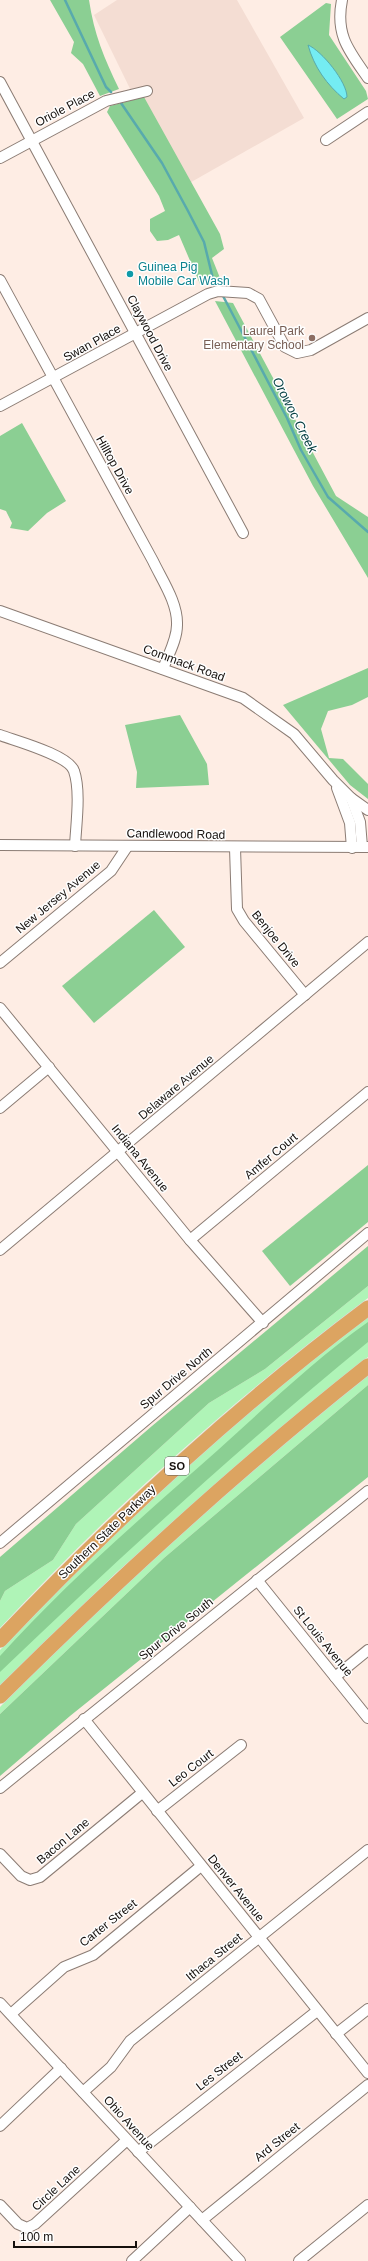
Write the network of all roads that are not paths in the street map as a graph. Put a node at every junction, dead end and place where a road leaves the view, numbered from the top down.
1 (342, 0) edge
2 (368, 78) edge
3 (0, 82) edge
4 (147, 91) dead end
5 (368, 112) edge
6 (326, 140) dead end
7 (32, 141) junction
8 (0, 158) edge
9 (0, 280) edge
10 (368, 318) edge
11 (135, 334) junction
12 (53, 379) junction
13 (0, 406) edge
14 (243, 533) dead end
15 (0, 611) edge
16 (163, 669) junction
17 (0, 735) edge
18 (333, 780) junction
19 (351, 798) junction
20 (368, 810) edge
21 (0, 845) edge
22 (75, 846) junction
23 (127, 847) junction
24 (361, 847) edge
25 (235, 848) junction
26 (368, 942) edge
27 (0, 963) edge
28 (305, 995) junction
29 (0, 1008) edge
30 (49, 1067) junction
31 (368, 1092) edge
32 (0, 1108) edge
33 (118, 1152) junction
34 (368, 1233) edge
35 (190, 1240) junction
36 (0, 1250) edge
37 (368, 1308) edge
38 (263, 1322) junction
39 (368, 1366) edge
40 (368, 1491) edge
41 (0, 1543) edge
42 (257, 1580) junction
43 (0, 1640) edge
44 (368, 1650) edge
45 (335, 1677) junction
46 (0, 1696) edge
47 (368, 1718) edge
48 (84, 1719) junction
49 (241, 1745) dead end
50 (0, 1788) edge
51 (142, 1793) junction
52 (157, 1811) junction
53 (368, 1850) edge
54 (0, 1854) edge
55 (201, 1866) junction
56 (259, 1937) junction
57 (0, 2003) edge
58 (368, 2008) edge
59 (317, 2010) junction
60 (11, 2014) junction
61 (336, 2034) junction
62 (61, 2068) junction
63 (368, 2074) edge
64 (368, 2085) edge
65 (84, 2092) junction
66 (0, 2126) edge
67 (127, 2140) junction
68 (138, 2152) junction
69 (0, 2205) edge
70 (368, 2205) edge
71 (190, 2207) junction
72 (202, 2220) junction
73 (132, 2261) edge
74 (240, 2261) edge
75 (299, 2261) edge

1 - 2 street
3 - 7 street, Claywood Drive
4 - 7 street, Oriole Place
5 - 6 street
7 - 8 street, Oriole Place
7 - 11 street, Claywood Drive
9 - 12 street, Hilltop Drive
10 - 11 street, Swan Place
11 - 12 street, Swan Place
11 - 14 street, Claywood Drive
12 - 13 street, Swan Place
12 - 16 street, Hilltop Drive
15 - 16 street, Commack Road
16 - 18 street, Commack Road
17 - 22 street
18 - 19 street, Commack Road
18 - 24 street, Commack Road
19 - 20 street
19 - 24 street, Commack Road
21 - 22 street, Candlewood Road
22 - 23 street, Candlewood Road
23 - 25 street, Candlewood Road
23 - 27 street, New Jersey Avenue
24 - 25 street, Candlewood Road
25 - 28 street, Benjoe Drive
26 - 28 street, Delaware Avenue
28 - 33 street, Delaware Avenue
29 - 30 street, Indiana Avenue
30 - 32 street
30 - 33 street, Indiana Avenue
31 - 35 street, Amfer Court
33 - 35 street, Indiana Avenue
33 - 36 street, Delaware Avenue
34 - 38 street, Spur Drive North
35 - 38 street, Indiana Avenue
37 - 43 highway, Southern State Parkway / SO
38 - 41 street, Spur Drive North
39 - 46 highway
40 - 42 street, Spur Drive South
42 - 45 street, St Louis Avenue
42 - 48 street, Spur Drive South
44 - 45 street
45 - 47 street, St Louis Avenue
48 - 50 street, Spur Drive South
48 - 51 street, Denver Avenue
49 - 52 street, Leo Court
51 - 52 street, Denver Avenue
51 - 54 street, Bacon Lane
52 - 55 street, Denver Avenue
53 - 56 street, Ithaca Street
55 - 56 street, Denver Avenue
55 - 60 street, Carter Street
56 - 59 street, Denver Avenue
56 - 65 street, Ithaca Street
57 - 60 street, Ohio Avenue
58 - 61 street
59 - 61 street, Denver Avenue
59 - 68 street, Les Street
60 - 62 street, Ohio Avenue
61 - 63 street, Denver Avenue
62 - 65 street, Ohio Avenue
62 - 66 street
64 - 72 street, Ard Street
65 - 67 street, Ohio Avenue
67 - 68 street, Ohio Avenue
67 - 69 street, Circle Lane
68 - 71 street, Ohio Avenue
70 - 75 street
71 - 72 street, Ohio Avenue
71 - 73 street
72 - 74 street, Ohio Avenue

